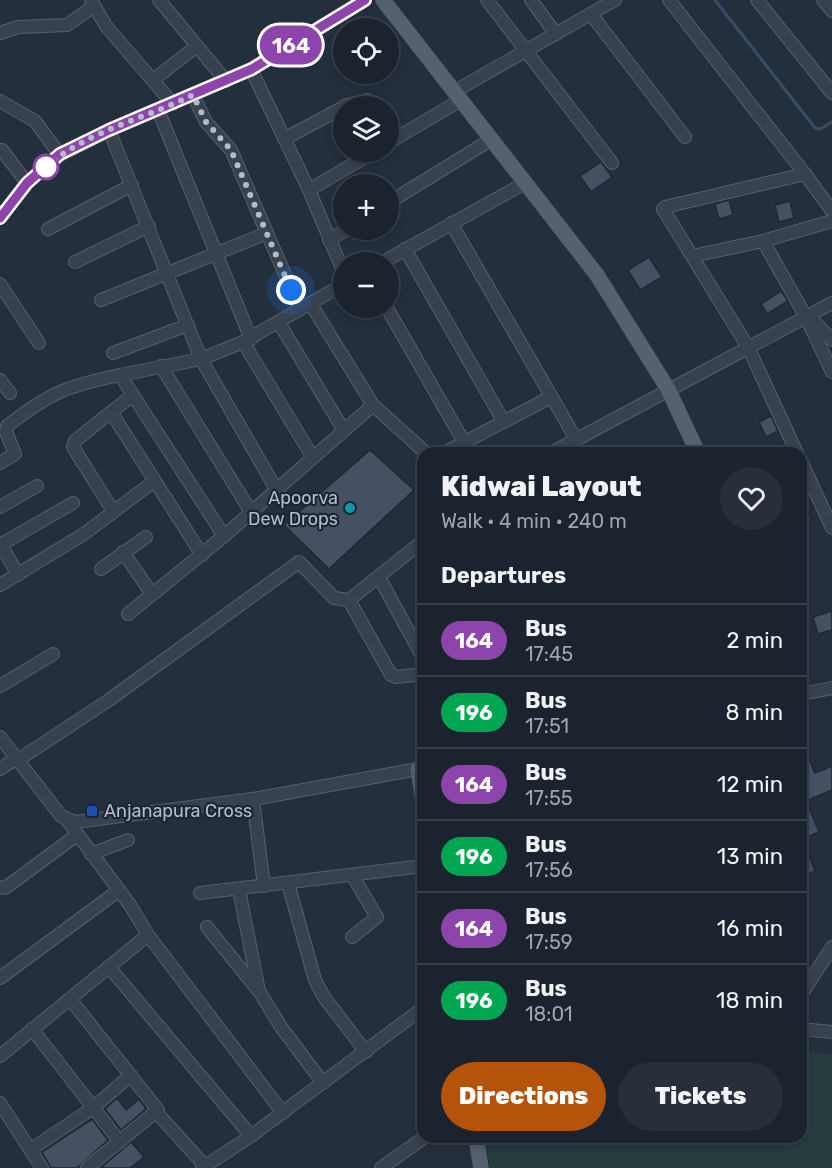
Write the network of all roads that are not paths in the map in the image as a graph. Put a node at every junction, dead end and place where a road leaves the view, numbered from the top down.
1 (159, 0) edge
2 (365, 0) edge
3 (383, 0) edge
4 (487, 0) edge
5 (531, 0) edge
6 (615, 0) edge
7 (669, 0) edge
8 (757, 0) edge
9 (823, 0) edge
10 (92, 3) edge
11 (832, 11) edge
12 (591, 14) junction
13 (0, 33) edge
14 (556, 34) junction
15 (197, 46) junction
16 (527, 50) junction
17 (252, 69) junction
18 (153, 80) junction
19 (226, 81) junction
20 (832, 93) edge
21 (193, 95) junction
22 (458, 95) junction
23 (0, 101) edge
24 (173, 104) junction
25 (158, 110) junction
26 (333, 113) edge
27 (109, 130) junction
28 (399, 135) edge
29 (685, 137) dead end
30 (284, 139) junction
31 (492, 140) junction
32 (2, 150) dead end
33 (60, 154) junction
34 (357, 162) edge
35 (612, 163) dead end
36 (805, 174) junction
37 (27, 183) junction
38 (525, 183) junction
39 (132, 185) junction
40 (309, 190) junction
41 (399, 196) edge
42 (832, 211) edge
43 (0, 218) edge
44 (832, 221) edge
45 (451, 223) junction
46 (149, 226) junction
47 (48, 229) dead end
48 (267, 232) junction
49 (333, 238) edge
50 (329, 240) junction
51 (763, 241) junction
52 (405, 249) junction
53 (334, 252) edge
54 (399, 253) edge
55 (218, 254) junction
56 (692, 256) junction
57 (75, 262) dead end
58 (168, 274) junction
59 (0, 284) edge
60 (333, 290) edge
61 (101, 300) dead end
62 (832, 303) edge
63 (305, 306) junction
64 (807, 316) junction
65 (393, 318) edge
66 (279, 323) junction
67 (188, 325) junction
68 (832, 340) edge
69 (247, 341) junction
70 (39, 343) dead end
71 (748, 346) junction
72 (113, 353) dead end
73 (201, 359) junction
74 (161, 366) junction
75 (832, 372) edge
76 (120, 375) junction
77 (0, 380) edge
78 (668, 389) junction
79 (10, 393) dead end
80 (132, 396) junction
81 (551, 397) junction
82 (373, 405) junction
83 (111, 412) junction
84 (504, 422) junction
85 (343, 429) junction
86 (576, 439) junction
87 (464, 442) junction
88 (419, 447) edge
89 (455, 447) edge
90 (568, 447) edge
91 (695, 447) edge
92 (794, 447) edge
93 (312, 456) junction
94 (0, 463) edge
95 (807, 474) edge
96 (153, 482) junction
97 (37, 486) dead end
98 (276, 489) junction
99 (73, 504) dead end
100 (0, 507) edge
101 (113, 511) junction
102 (251, 512) junction
103 (832, 528) edge
104 (224, 536) junction
105 (146, 537) dead end
106 (0, 544) edge
107 (417, 548) edge
108 (123, 552) junction
109 (202, 555) junction
110 (101, 569) dead end
111 (18, 576) junction
112 (379, 578) junction
113 (0, 585) edge
114 (153, 594) junction
115 (349, 600) junction
116 (128, 614) dead end
117 (417, 647) edge
118 (53, 654) dead end
119 (417, 675) edge
120 (1, 684) edge
121 (832, 688) edge
122 (807, 693) edge
123 (0, 737) edge
124 (17, 759) junction
125 (0, 769) edge
126 (417, 770) edge
127 (253, 799) junction
128 (67, 820) junction
129 (77, 835) junction
130 (128, 840) dead end
131 (91, 854) junction
132 (417, 867) edge
133 (352, 875) junction
134 (288, 883) junction
135 (264, 886) junction
136 (0, 887) edge
137 (239, 890) junction
138 (118, 891) junction
139 (200, 893) dead end
140 (207, 927) dead end
141 (148, 935) junction
142 (352, 937) dead end
143 (832, 947) edge
144 (109, 967) junction
145 (0, 978) edge
146 (807, 986) edge
147 (259, 991) junction
148 (70, 999) junction
149 (417, 1013) edge
150 (32, 1029) junction
151 (807, 1030) edge
152 (832, 1032) edge
153 (366, 1052) junction
154 (0, 1056) edge
155 (131, 1075) junction
156 (323, 1083) junction
157 (0, 1103) edge
158 (93, 1108) junction
159 (157, 1113) junction
160 (283, 1113) junction
161 (251, 1136) junction
162 (120, 1142) junction
163 (417, 1143) edge
164 (477, 1143) edge
165 (30, 1150) junction
166 (203, 1167) edge
167 (42, 1168) edge
168 (87, 1168) edge
169 (381, 1168) edge
170 (481, 1168) edge

1 - 15 street
2 - 17 street
3 - 22 main road
4 - 16 street
5 - 14 street
6 - 12 street
7 - 36 street
8 - 20 street
9 - 11 street
10 - 13 street
10 - 18 street
12 - 14 street
12 - 29 street
14 - 16 street
15 - 18 street
15 - 19 street
16 - 22 street
16 - 35 street
17 - 19 street
17 - 30 street
18 - 24 street
19 - 21 street
21 - 24 street
21 - 48 street
22 - 28 street
22 - 31 main road
23 - 33 street
24 - 25 street
25 - 27 street
25 - 55 street
26 - 30 street
27 - 33 street
27 - 39 street
30 - 40 street
31 - 38 main road
31 - 41 street
32 - 37 street
33 - 37 street
34 - 40 street
36 - 42 street
36 - 56 street
37 - 43 street
38 - 45 street
38 - 78 main road
39 - 46 street
39 - 47 street
40 - 50 street
44 - 51 street
45 - 52 street
45 - 81 street
46 - 57 street
46 - 58 street
48 - 55 street
48 - 63 street
49 - 50 street
50 - 53 street
51 - 56 street
51 - 64 street
52 - 54 street
52 - 84 street
55 - 58 street
55 - 69 street
56 - 71 street
58 - 61 street
58 - 67 street
59 - 70 street
60 - 63 street
62 - 64 street
63 - 66 street
63 - 82 street
64 - 68 street
64 - 71 street
64 - 75 street
65 - 87 street
66 - 69 street
66 - 85 street
67 - 72 street
67 - 73 street
69 - 73 street
69 - 93 street
71 - 78 street
71 - 92 street
73 - 74 street
73 - 98 street
74 - 76 street
74 - 102 street
76 - 80 street
76 - 94 street
77 - 79 street
78 - 86 street
78 - 91 main road
80 - 83 street
80 - 104 street
81 - 84 street
81 - 86 street
82 - 85 street
82 - 88 street
83 - 96 street
83 - 101 street
84 - 87 street
85 - 93 street
86 - 90 street
87 - 89 street
93 - 98 street
95 - 103 street
96 - 101 street
96 - 109 street
97 - 100 street
98 - 102 street
99 - 106 street
101 - 111 street
102 - 104 street
104 - 109 street
105 - 108 street
106 - 111 street
107 - 112 street
108 - 110 street
108 - 114 street
109 - 114 street
111 - 113 street
112 - 115 street
112 - 117 street
114 - 116 street
115 - 119 street
115 - 124 street
118 - 120 street
121 - 122 street
123 - 124 street
124 - 125 street
124 - 128 street
126 - 127 street
127 - 128 street
127 - 135 street
128 - 129 street
129 - 131 street
129 - 136 street
130 - 131 street
131 - 138 street
132 - 133 street
133 - 134 street
133 - 142 street
134 - 135 street
134 - 153 street
135 - 137 street
137 - 139 street
137 - 147 street
138 - 141 street
138 - 145 street
140 - 147 street
141 - 144 street
141 - 160 street
143 - 146 street
144 - 148 street
144 - 161 street
147 - 156 street
148 - 150 street
148 - 155 street
149 - 153 street
150 - 154 street
150 - 158 street
151 - 152 street
153 - 156 street
155 - 158 street
155 - 159 street
156 - 160 street
157 - 165 street
158 - 162 street
158 - 165 street
159 - 162 street
159 - 166 street
160 - 161 street
161 - 166 street
162 - 168 street
163 - 169 street
164 - 170 main road
165 - 167 street

